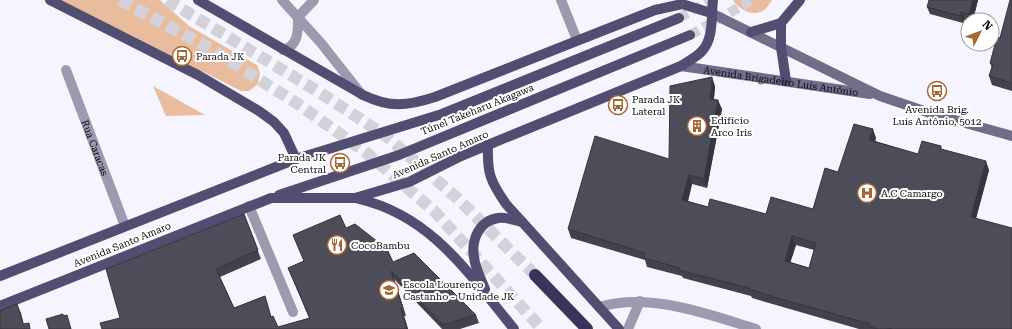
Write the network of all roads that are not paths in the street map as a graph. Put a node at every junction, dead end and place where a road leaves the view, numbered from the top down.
1 (50, 0) edge
2 (198, 0) edge
3 (282, 0) edge
4 (314, 0) edge
5 (561, 0) edge
6 (713, 0) edge
7 (800, 0) edge
8 (711, 13) junction
9 (298, 17) junction
10 (679, 18) tunnel mouth
11 (780, 23) junction
12 (750, 32) junction
13 (690, 35) tunnel mouth
14 (577, 40) junction
15 (781, 47) junction
16 (283, 50) junction
17 (681, 66) junction
18 (66, 70) dead end
19 (786, 80) junction
20 (363, 95) junction
21 (880, 96) junction
22 (1012, 136) edge
23 (488, 145) junction
24 (296, 159) junction
25 (271, 198) junction
26 (356, 198) junction
27 (249, 206) junction
28 (522, 222) junction
29 (124, 226) junction
30 (535, 275) tunnel mouth
31 (0, 276) edge
32 (488, 296) junction
33 (640, 301) junction
34 (0, 306) edge
35 (599, 307) junction
36 (293, 312) dead end
37 (514, 329) edge
38 (587, 329) edge
39 (619, 329) edge
40 (628, 329) edge
41 (756, 329) edge

1 - 24 main road
2 - 16 main road
3 - 9 street
4 - 9 street
5 - 14 street
6 - 8 main road, Avenida Santo Amaro
7 - 11 main road
8 - 12 main road, Avenida Brigadeiro Luís Antônio
8 - 14 main road
8 - 17 main road, Avenida Santo Amaro
9 - 16 street
9 - 20 street
10 - 24 main road, Túnel Takeharu Akagawa
11 - 12 main road
11 - 15 main road
12 - 15 main road, Avenida Brigadeiro Luís Antônio
13 - 25 main road, Túnel Takeharu Akagawa
14 - 20 main road
15 - 19 main road
15 - 21 main road, Avenida Brigadeiro Luís Antônio
16 - 20 main road
17 - 19 main road, Avenida Brigadeiro Luís Antônio
17 - 23 main road, Avenida Santo Amaro
18 - 29 street, Rua Caracas
19 - 21 main road, Avenida Brigadeiro Luís Antônio
21 - 22 main road, Avenida Brigadeiro Luís Antônio
23 - 26 main road, Avenida Santo Amaro
23 - 28 main road
24 - 29 main road, Avenida Santo Amaro
25 - 26 main road, Avenida Santo Amaro
25 - 27 main road, Avenida Santo Amaro
26 - 32 main road
27 - 34 main road, Avenida Santo Amaro
27 - 36 street
28 - 32 main road
28 - 35 main road
29 - 31 main road, Avenida Santo Amaro
30 - 38 highway
32 - 37 main road
33 - 35 street
33 - 40 street
33 - 41 street
35 - 39 main road

